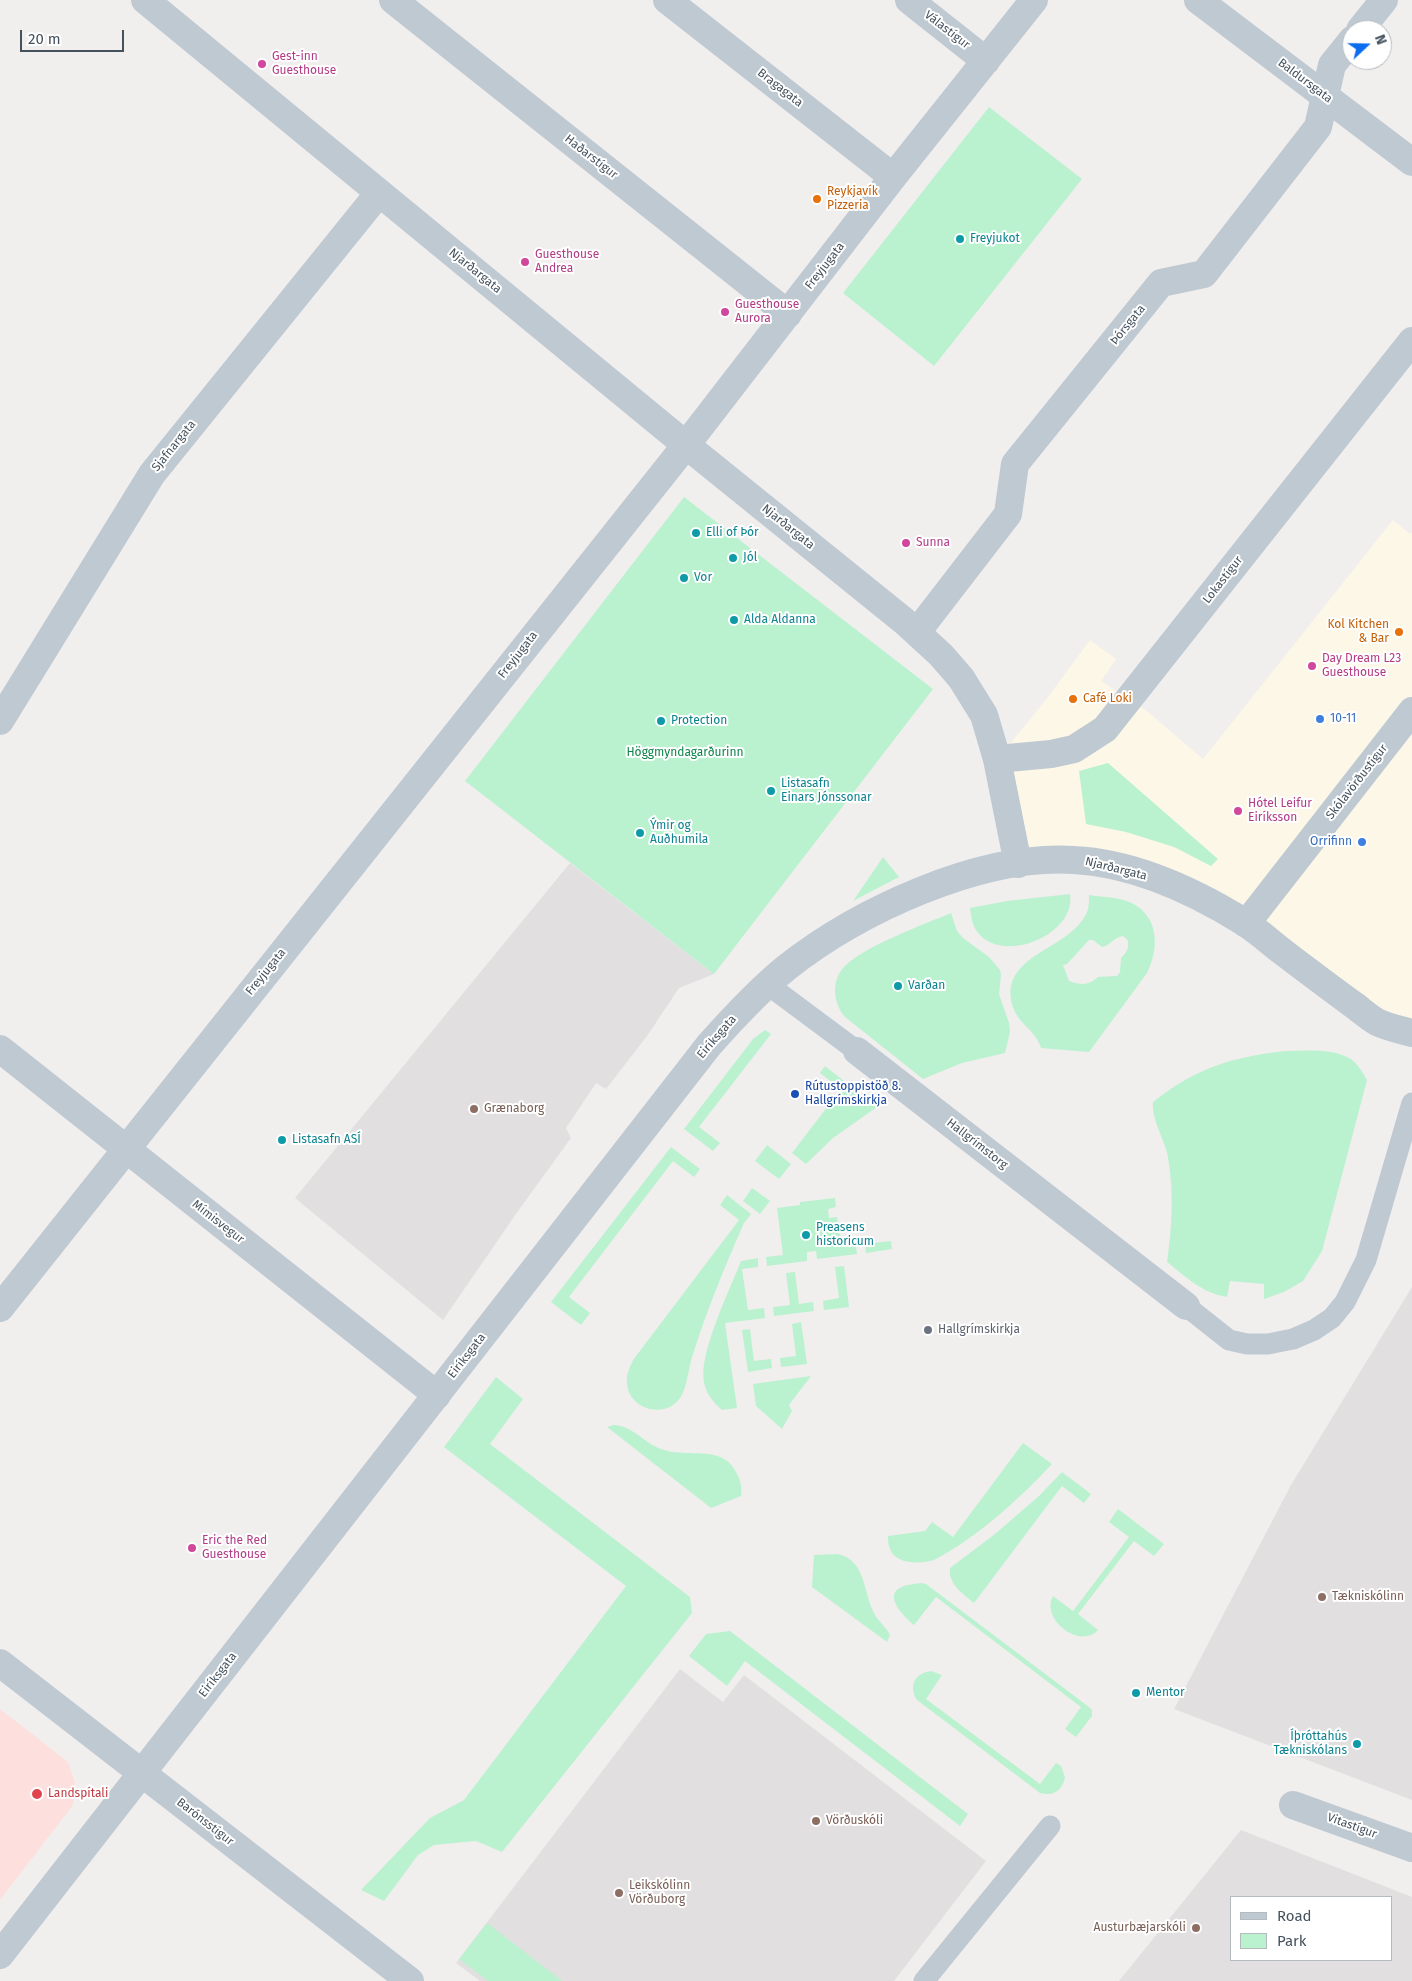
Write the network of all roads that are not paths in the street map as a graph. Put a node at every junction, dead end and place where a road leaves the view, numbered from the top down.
1 (145, 0) edge
2 (393, 0) edge
3 (667, 0) edge
4 (909, 0) edge
5 (1034, 0) edge
6 (1198, 0) edge
7 (1384, 0) edge
8 (1368, 20) edge
9 (1342, 52) edge
10 (986, 61) junction
11 (1326, 96) junction
12 (1412, 162) edge
13 (893, 177) junction
14 (379, 193) junction
15 (788, 314) junction
16 (1412, 341) edge
17 (686, 445) junction
18 (917, 632) junction
19 (1412, 711) edge
20 (0, 721) edge
21 (997, 760) junction
22 (1018, 864) junction
23 (1246, 924) junction
24 (767, 984) junction
25 (1412, 1033) edge
26 (0, 1049) edge
27 (857, 1051) joint
28 (1412, 1103) edge
29 (126, 1148) junction
30 (1186, 1306) joint
31 (0, 1308) edge
32 (437, 1395) junction
33 (0, 1663) edge
34 (142, 1773) junction
35 (1293, 1805) dead end
36 (1050, 1826) dead end
37 (1412, 1848) edge
38 (0, 1955) edge
39 (410, 1981) edge
40 (924, 1981) edge

1 - 14 street, Njarðargata
2 - 15 street, Haðarstígur
3 - 13 street, Bragagata
4 - 10 street, Válastígur
5 - 10 street, Freyjugata
6 - 11 street, Baldursgata
7 - 8 street
9 - 11 street, Þórsgata
10 - 13 street, Freyjugata
11 - 12 street, Baldursgata
11 - 18 street, Þórsgata
13 - 15 street, Freyjugata
14 - 17 street, Njarðargata
14 - 20 street, Sjafnargata
15 - 17 street, Freyjugata
16 - 21 street, Lokastígur
17 - 18 street, Njarðargata
17 - 29 street, Freyjugata
18 - 21 street, Njarðargata
19 - 23 street, Skólavörðustígur
21 - 22 street, Njarðargata
22 - 23 street, Njarðargata
22 - 24 street, Eiríksgata
23 - 25 street, Njarðargata
24 - 27 lane, Hallgrímstorg
24 - 32 street, Eiríksgata
26 - 29 street, Mímisvegur
27 - 30 street, Hallgrímstorg
28 - 30 lane
29 - 31 street, Freyjugata
29 - 32 street, Mímisvegur
32 - 34 street, Eiríksgata
33 - 34 street, Barónsstígur
34 - 38 street, Eiríksgata
34 - 39 street, Barónsstígur
35 - 37 street, Vitastígur
36 - 40 lane

